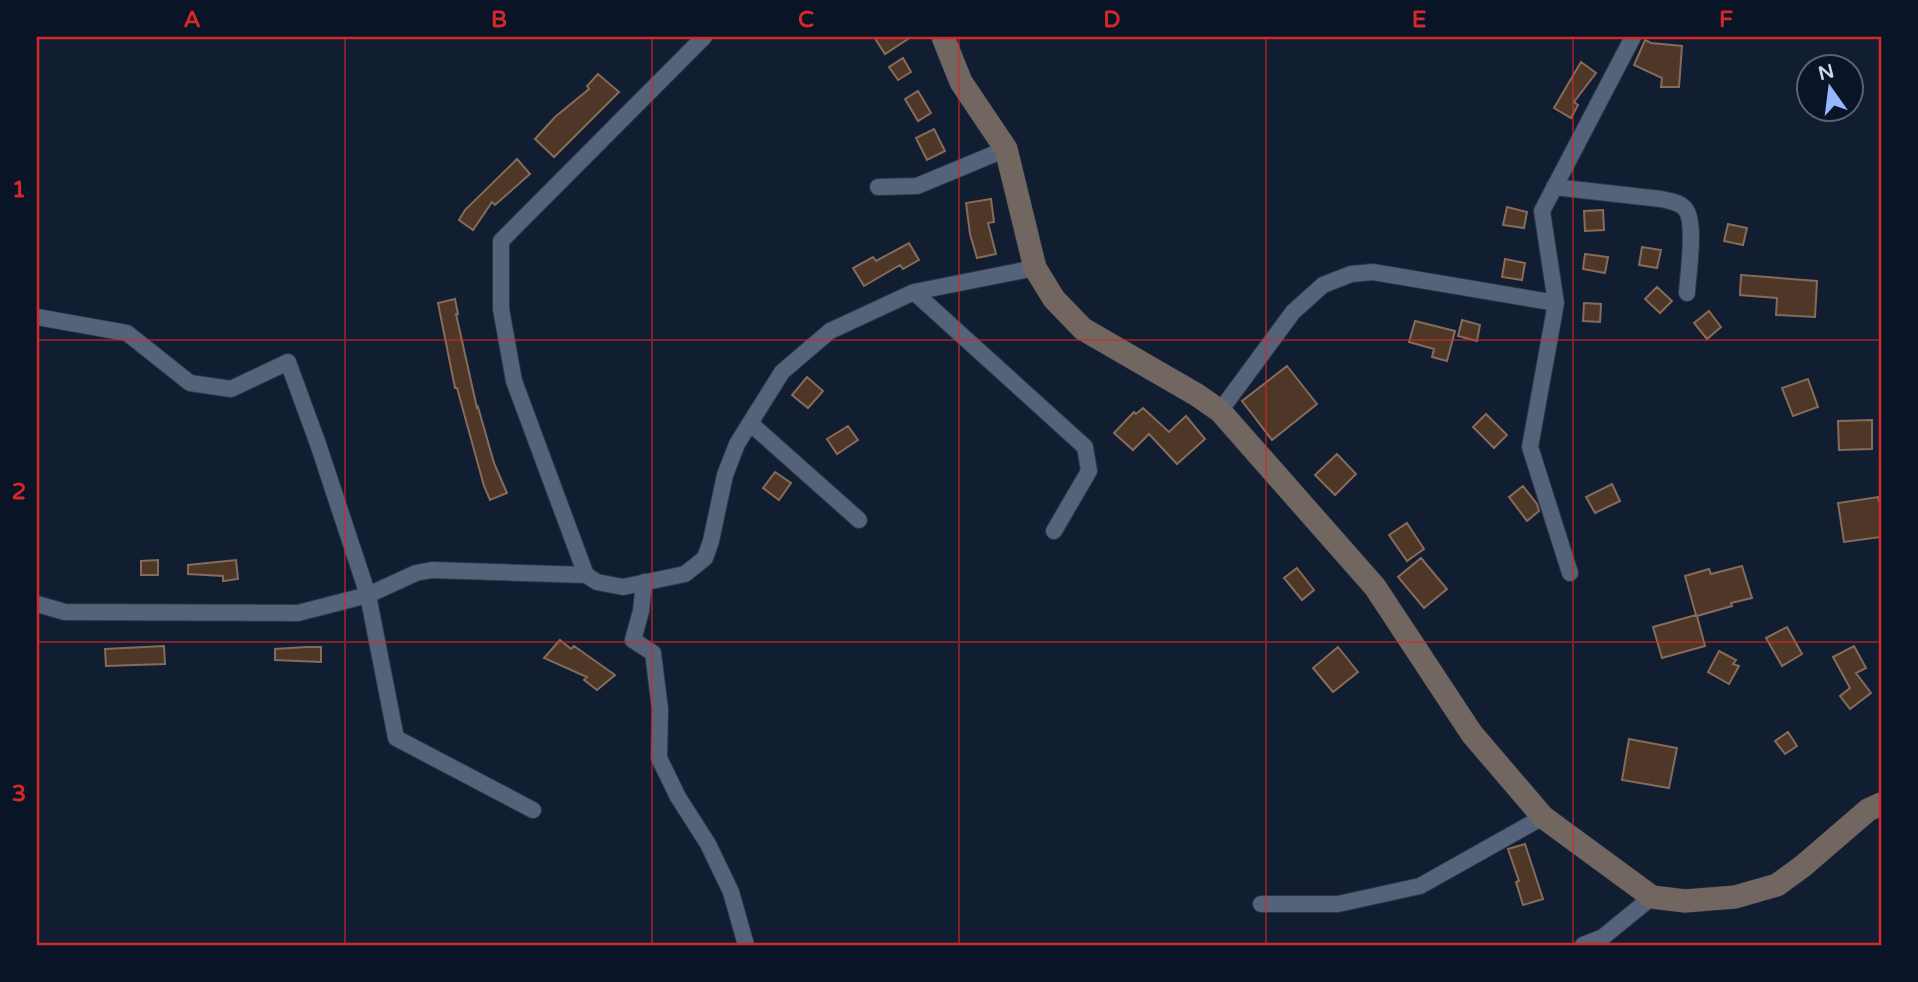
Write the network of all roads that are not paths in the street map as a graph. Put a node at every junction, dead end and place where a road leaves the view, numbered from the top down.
1 (704, 37) edge
2 (943, 37) edge
3 (1633, 37) edge
4 (1006, 149) junction
5 (878, 187) dead end
6 (1554, 187) junction
7 (1035, 268) junction
8 (914, 292) junction
9 (1687, 293) dead end
10 (1556, 303) junction
11 (37, 317) edge
12 (1220, 411) junction
13 (750, 423) junction
14 (859, 520) dead end
15 (1054, 531) dead end
16 (1570, 573) dead end
17 (586, 575) junction
18 (644, 582) junction
19 (368, 595) junction
20 (37, 604) edge
21 (1881, 804) edge
22 (533, 810) dead end
23 (1543, 817) junction
24 (1652, 897) junction
25 (1261, 904) dead end
26 (746, 945) edge
27 (1583, 945) edge

1 - 17 street
2 - 4 street
3 - 6 street
4 - 5 street
4 - 7 street
6 - 9 street
6 - 10 street
7 - 8 street
7 - 12 street
8 - 13 street
8 - 15 street
10 - 12 street
10 - 16 street
11 - 19 street
12 - 23 street
13 - 14 street
13 - 18 street
17 - 18 street
17 - 19 street
18 - 26 street
19 - 20 street
19 - 22 street
21 - 24 street
23 - 24 street
23 - 25 street
24 - 27 street

